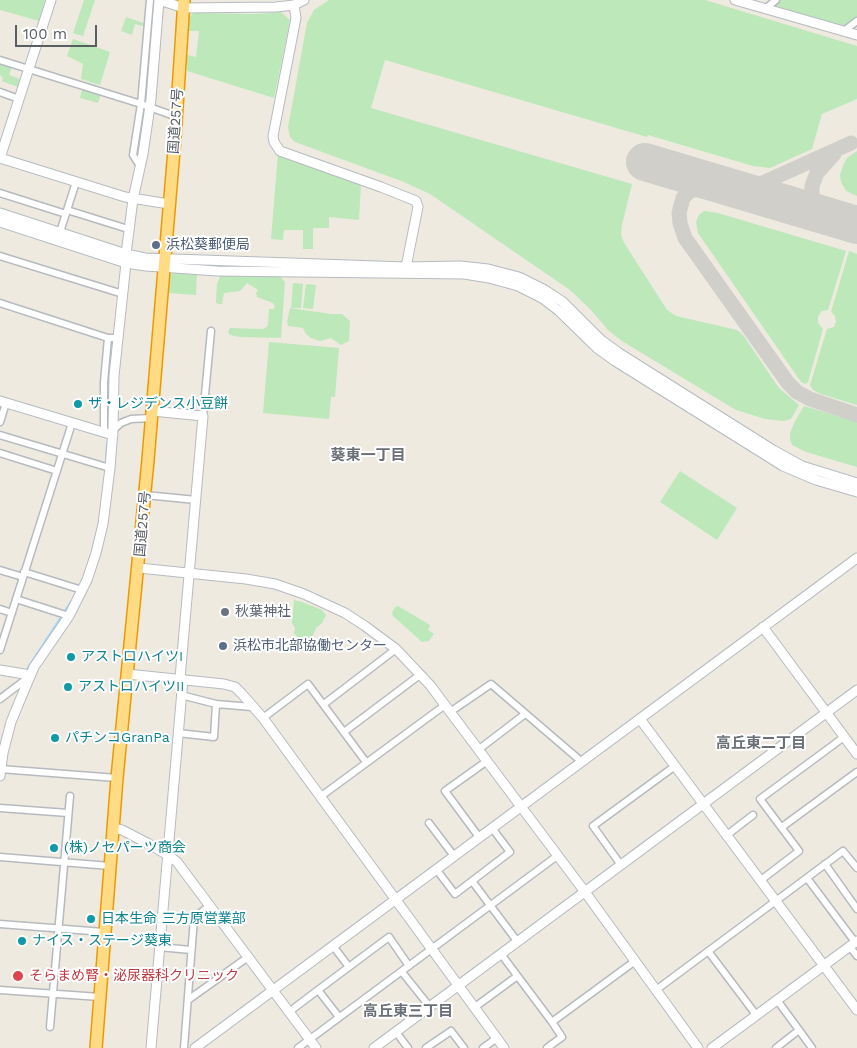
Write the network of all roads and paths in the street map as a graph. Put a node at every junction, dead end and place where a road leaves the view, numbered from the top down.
1 (50, 0) edge
2 (150, 0) edge
3 (159, 0) edge
4 (304, 0) edge
5 (735, 0) edge
6 (776, 0) edge
7 (184, 4) edge
8 (294, 5) junction
9 (765, 9) junction
10 (857, 21) edge
11 (844, 32) junction
12 (857, 35) edge
13 (0, 60) edge
14 (28, 69) junction
15 (0, 92) edge
16 (19, 99) junction
17 (145, 106) junction
18 (177, 117) junction
19 (0, 158) edge
20 (76, 182) junction
21 (0, 193) edge
22 (133, 199) junction
23 (170, 204) junction
24 (66, 212) junction
25 (0, 213) edge
26 (0, 222) edge
27 (128, 229) junction
28 (60, 232) junction
29 (0, 256) edge
30 (126, 258) junction
31 (164, 264) junction
32 (407, 270) junction
33 (123, 294) junction
34 (0, 303) edge
35 (211, 331) dead end
36 (108, 338) junction
37 (118, 338) junction
38 (3, 402) edge
39 (152, 415) junction
40 (203, 416) junction
41 (0, 422) edge
42 (72, 423) junction
43 (110, 433) junction
44 (0, 435) edge
45 (0, 453) edge
46 (62, 453) junction
47 (107, 467) junction
48 (57, 471) junction
49 (857, 483) edge
50 (857, 492) edge
51 (145, 495) junction
52 (196, 500) junction
53 (857, 558) edge
54 (139, 568) junction
55 (0, 570) edge
56 (189, 572) junction
57 (24, 575) junction
58 (79, 589) junction
59 (16, 599) junction
60 (0, 609) edge
61 (12, 613) junction
62 (66, 614) junction
63 (763, 627) junction
64 (1, 640) edge
65 (396, 649) junction
66 (0, 650) edge
67 (0, 670) edge
68 (127, 674) junction
69 (421, 674) junction
70 (30, 676) junction
71 (182, 678) junction
72 (857, 690) edge
73 (181, 695) junction
74 (0, 699) edge
75 (216, 704) junction
76 (324, 704) junction
77 (252, 707) junction
78 (448, 709) junction
79 (826, 713) junction
80 (525, 714) junction
81 (263, 718) junction
82 (640, 719) junction
83 (344, 732) junction
84 (178, 733) junction
85 (844, 737) junction
86 (478, 750) junction
87 (856, 751) edge
88 (487, 761) junction
89 (366, 762) junction
90 (582, 762) junction
91 (675, 766) junction
92 (0, 769) edge
93 (857, 772) edge
94 (0, 776) edge
95 (118, 778) junction
96 (70, 796) dead end
97 (320, 797) junction
98 (704, 803) junction
99 (521, 806) junction
100 (0, 808) edge
101 (68, 813) junction
102 (753, 815) dead end
103 (430, 823) dead end
104 (782, 827) junction
105 (113, 828) junction
106 (492, 828) junction
107 (727, 835) junction
108 (479, 837) junction
109 (168, 855) junction
110 (454, 856) junction
111 (558, 856) junction
112 (0, 857) edge
113 (64, 862) junction
114 (825, 864) junction
115 (620, 865) junction
116 (110, 866) junction
117 (857, 868) edge
118 (436, 869) junction
119 (807, 878) junction
120 (761, 880) junction
121 (472, 881) junction
122 (585, 892) junction
123 (396, 899) junction
124 (776, 901) junction
125 (490, 905) junction
126 (209, 906) junction
127 (857, 909) edge
128 (0, 924) edge
129 (58, 928) junction
130 (104, 932) junction
131 (517, 941) junction
132 (854, 943) edge
133 (333, 946) junction
134 (159, 948) junction
135 (432, 948) junction
136 (191, 950) junction
137 (708, 951) junction
138 (500, 954) junction
139 (857, 956) edge
140 (248, 958) junction
141 (635, 961) junction
142 (409, 966) junction
143 (824, 966) junction
144 (349, 967) junction
145 (402, 972) junction
146 (516, 977) junction
147 (458, 986) junction
148 (0, 990) edge
149 (273, 990) junction
150 (318, 990) junction
151 (656, 990) junction
152 (52, 994) junction
153 (100, 998) junction
154 (188, 1000) junction
155 (777, 1000) junction
156 (430, 1007) junction
157 (475, 1007) junction
158 (857, 1010) edge
159 (289, 1012) junction
160 (756, 1016) junction
161 (339, 1017) junction
162 (552, 1022) junction
163 (50, 1027) dead end
164 (800, 1030) junction
165 (396, 1032) junction
166 (498, 1038) junction
167 (309, 1039) junction
168 (96, 1048) edge
169 (151, 1048) edge
170 (184, 1048) edge
171 (195, 1048) edge
172 (298, 1048) edge
173 (316, 1048) edge
174 (374, 1048) edge
175 (408, 1048) edge
176 (426, 1048) edge
177 (464, 1048) edge
178 (483, 1048) edge
179 (504, 1048) edge
180 (547, 1048) edge
181 (698, 1048) edge
182 (712, 1048) edge
183 (776, 1048) edge
184 (812, 1048) edge

1 - 14 street
2 - 17 street
3 - 7 street
3 - 17 street
4 - 8 street
5 - 9 street
6 - 9 street
7 - 8 street
7 - 18 highway, 国道257号
8 - 32 street
9 - 11 street
10 - 11 street
11 - 12 street
13 - 14 street
14 - 16 street
14 - 17 street
15 - 16 street
16 - 19 street
17 - 18 street
17 - 22 street
18 - 23 highway, 国道257号
19 - 20 street
20 - 22 street
20 - 24 street
21 - 24 street
22 - 23 street
22 - 27 street
23 - 31 highway, 国道257号
24 - 27 street
24 - 28 street
25 - 28 street
26 - 30 street
27 - 30 street
28 - 30 street
29 - 33 street
30 - 31 street
30 - 33 street
31 - 32 street
31 - 39 highway, 国道257号
32 - 49 street
32 - 50 street
33 - 37 street
34 - 36 street
35 - 40 street
36 - 37 street
36 - 43 street
37 - 43 street
38 - 41 street
38 - 42 street
39 - 40 street
39 - 43 street
39 - 51 highway, 国道257号
40 - 52 street
42 - 43 street
42 - 46 street
43 - 47 street
44 - 46 street
45 - 48 street
46 - 47 street
46 - 48 street
47 - 58 street
48 - 57 street
51 - 52 street
51 - 54 highway, 国道257号
52 - 56 street
53 - 63 street
54 - 56 street
54 - 68 highway, 国道257号
55 - 57 street
56 - 65 street
56 - 71 street
57 - 58 street
57 - 59 street
58 - 62 street
59 - 61 street
59 - 62 street
60 - 61 street
61 - 64 street
62 - 70 street
63 - 79 street
63 - 82 street
64 - 66 street
65 - 69 street
65 - 76 street
67 - 70 street
68 - 71 street
68 - 95 highway, 国道257号
69 - 78 street
69 - 83 street
70 - 74 street
70 - 92 street
71 - 73 street
71 - 77 street
72 - 79 street
73 - 75 street
73 - 84 street
75 - 77 street
75 - 84 street
76 - 81 street
76 - 83 street
77 - 81 street
78 - 80 street
78 - 86 street
78 - 89 street
79 - 85 street
79 - 98 street
80 - 86 street
80 - 90 street
81 - 97 street
82 - 90 street
82 - 91 street
83 - 89 street
84 - 109 street
85 - 87 street
85 - 104 street
86 - 88 street
88 - 99 street
88 - 108 street
89 - 97 street
90 - 99 street
91 - 98 street
91 - 115 street
92 - 94 street
92 - 95 street
93 - 104 street
95 - 105 highway, 国道257号
96 - 101 street
97 - 123 street
98 - 107 street
98 - 115 street
99 - 106 street
99 - 111 street
100 - 101 street
101 - 113 street
102 - 107 street
103 - 110 street
104 - 120 street
105 - 109 street
105 - 116 highway, 国道257号
106 - 108 street
106 - 121 street
107 - 120 street
108 - 110 street
109 - 126 street
109 - 134 street
110 - 118 street
111 - 122 street
111 - 125 street
112 - 113 street
113 - 116 street
113 - 129 street
114 - 117 street
114 - 119 street
114 - 127 street
115 - 122 street
116 - 130 highway, 国道257号
118 - 121 street
118 - 123 street
119 - 124 street
119 - 132 street
120 - 124 street
121 - 125 street
122 - 131 street
122 - 141 street
123 - 133 street
123 - 135 street
124 - 137 street
124 - 143 street
125 - 131 street
125 - 135 street
126 - 136 street
126 - 140 street
128 - 129 street
129 - 130 street
129 - 152 street
130 - 153 highway, 国道257号
131 - 138 street
132 - 139 street
132 - 143 street
133 - 144 street
133 - 149 street
134 - 136 street
134 - 169 street
135 - 142 street
135 - 147 street
136 - 154 street
137 - 151 street
137 - 160 street
138 - 146 street
138 - 147 street
140 - 149 street
140 - 154 street
141 - 151 street
141 - 162 street
142 - 144 street
142 - 145 street
143 - 155 street
143 - 158 street
144 - 150 street
145 - 156 street
145 - 161 street
146 - 157 street
146 - 162 street
147 - 156 street
147 - 157 street
148 - 152 street
149 - 159 street
149 - 171 street
150 - 159 street
150 - 161 street
151 - 181 street
152 - 153 street
152 - 163 street
153 - 168 highway, 国道257号
154 - 170 street
155 - 160 street
155 - 164 street
156 - 165 street
157 - 166 street
159 - 167 street
160 - 182 street
161 - 167 street
162 - 180 street
164 - 183 street
164 - 184 street
165 - 174 street
165 - 175 street
166 - 178 street
166 - 179 street
167 - 172 street
167 - 173 street
176 - 177 street

